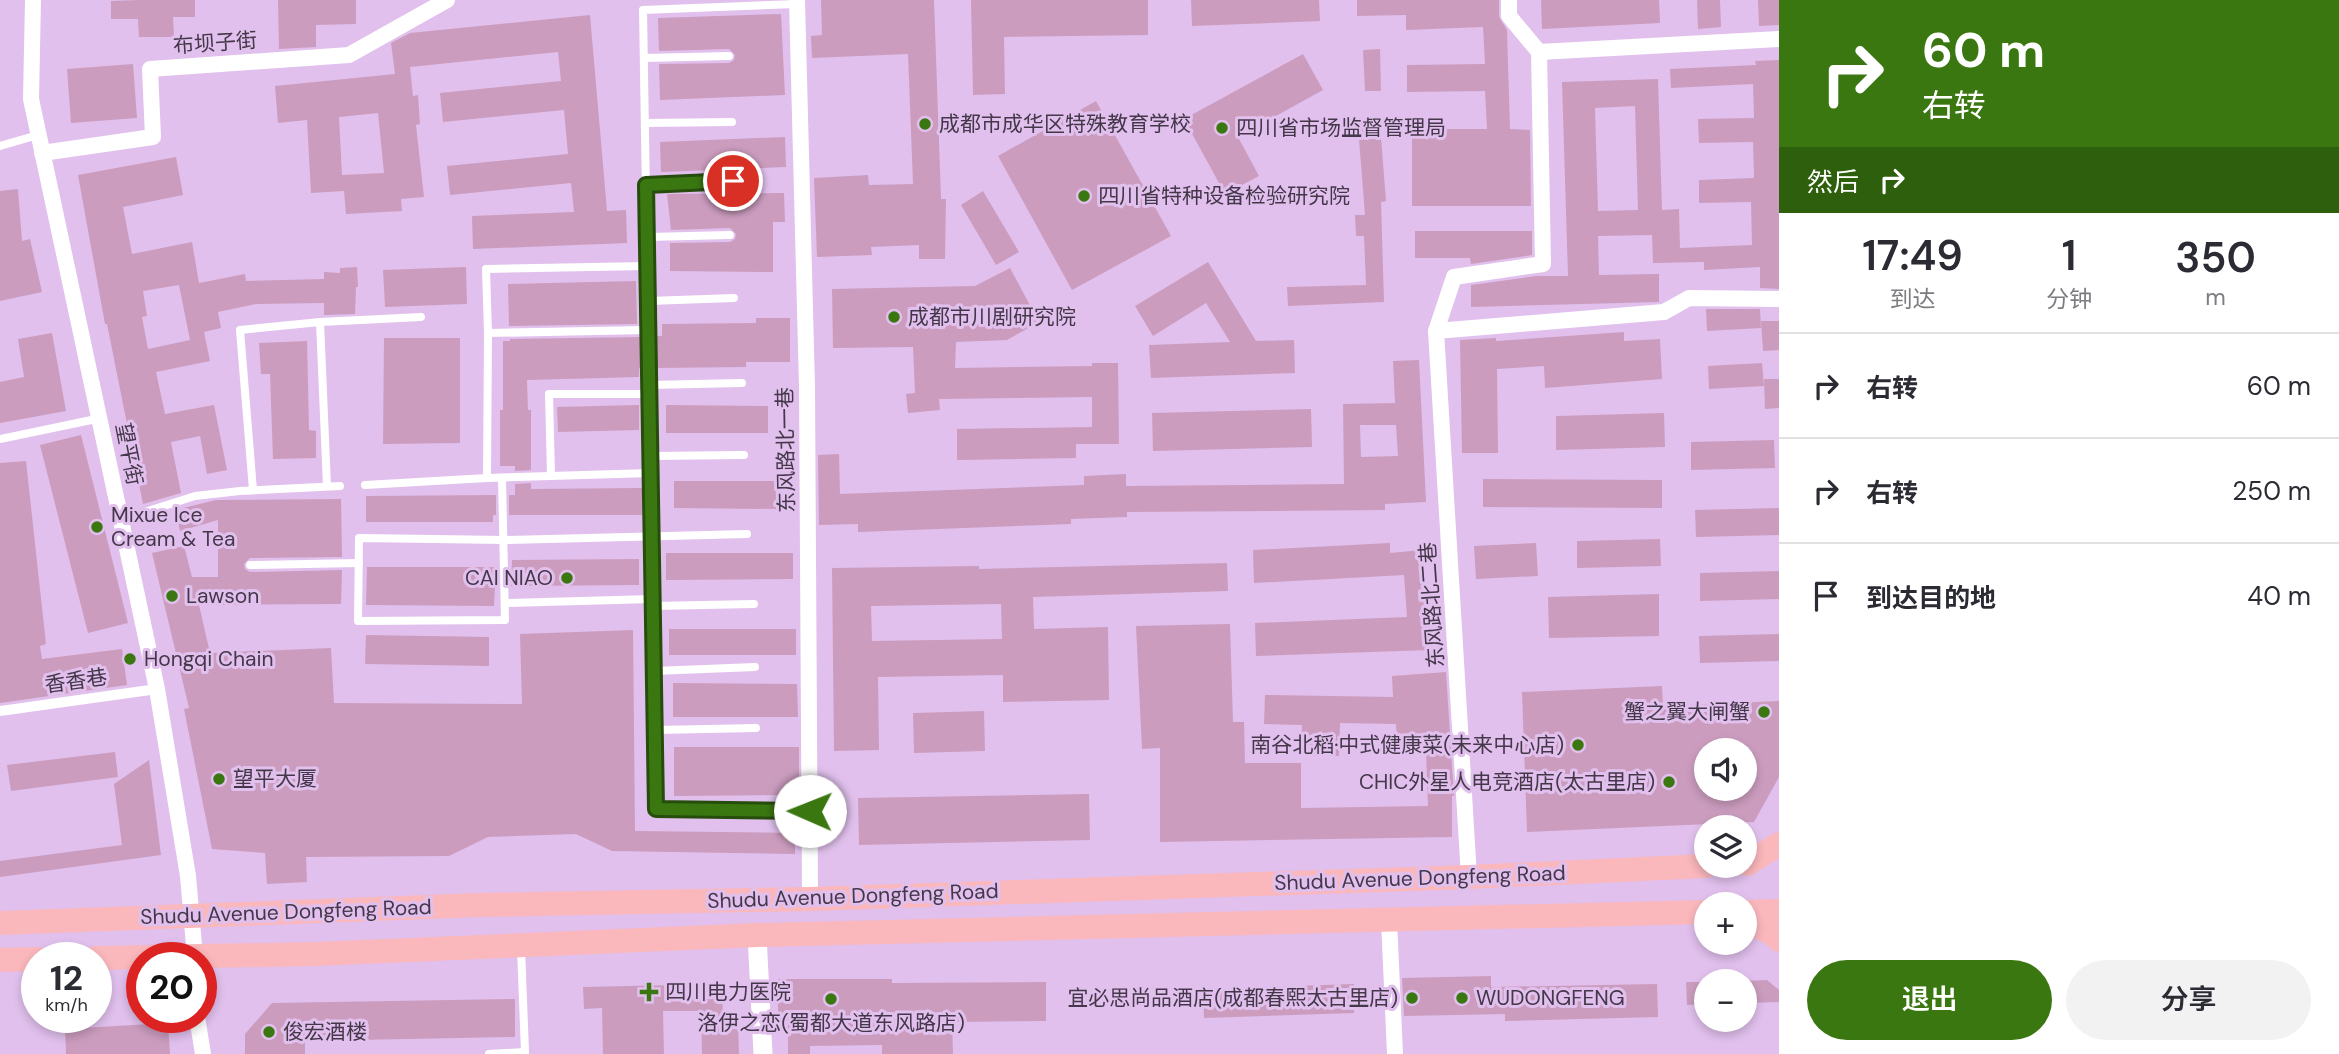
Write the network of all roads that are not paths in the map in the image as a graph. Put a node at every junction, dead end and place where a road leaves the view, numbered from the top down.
1 (33, 0) edge
2 (447, 0) edge
3 (1509, 0) edge
4 (797, 2) edge
5 (687, 5) edge
6 (1779, 39) edge
7 (1539, 52) junction
8 (729, 56) dead end
9 (644, 58) junction
10 (732, 122) dead end
11 (645, 123) junction
12 (38, 135) junction
13 (0, 146) edge
14 (42, 153) junction
15 (733, 181) dead end
16 (646, 185) junction
17 (730, 235) dead end
18 (647, 237) junction
19 (648, 266) junction
20 (733, 298) dead end
21 (1779, 299) edge
22 (648, 301) junction
23 (421, 317) dead end
24 (320, 322) junction
25 (648, 330) junction
26 (1436, 331) junction
27 (488, 333) junction
28 (742, 383) dead end
29 (649, 389) junction
30 (101, 418) junction
31 (0, 439) edge
32 (744, 455) dead end
33 (650, 456) junction
34 (651, 473) junction
35 (551, 476) junction
36 (487, 478) junction
37 (502, 478) junction
38 (365, 485) dead end
39 (327, 486) junction
40 (340, 486) dead end
41 (253, 490) junction
42 (120, 520) junction
43 (747, 534) dead end
44 (652, 536) junction
45 (505, 540) junction
46 (359, 564) junction
47 (250, 565) dead end
48 (653, 602) junction
49 (506, 603) junction
50 (754, 604) dead end
51 (755, 667) dead end
52 (654, 671) junction
53 (157, 689) junction
54 (0, 711) edge
55 (757, 728) dead end
56 (655, 730) junction
57 (810, 811) junction
58 (1779, 844) edge
59 (1757, 857) edge
60 (1757, 864) edge
61 (1779, 865) edge
62 (1694, 867) edge
63 (1469, 877) junction
64 (810, 899) junction
65 (1779, 911) edge
66 (1694, 912) edge
67 (1757, 912) edge
68 (193, 915) junction
69 (1389, 920) junction
70 (0, 923) edge
71 (1757, 926) edge
72 (757, 935) junction
73 (1779, 940) edge
74 (194, 942) edge
75 (521, 945) junction
76 (217, 956) edge
77 (21, 959) edge
78 (0, 960) edge
79 (200, 1033) edge
80 (203, 1054) edge
81 (489, 1054) edge
82 (763, 1054) edge
83 (1395, 1054) edge

1 - 12 street, 望平街
2 - 14 street, 布坝子街
3 - 7 street
4 - 5 lane
4 - 57 street, 东风路北一巷
5 - 9 lane
6 - 7 street
7 - 26 street, 东风路北二巷
8 - 9 lane
9 - 11 lane
10 - 11 lane
11 - 16 lane
12 - 13 lane
12 - 14 street, 望平街
14 - 30 street, 望平街
15 - 16 lane
16 - 18 lane
17 - 18 lane
18 - 19 lane
19 - 22 lane
19 - 27 lane
20 - 22 lane
21 - 26 street
22 - 25 lane
23 - 24 lane
24 - 39 lane
24 - 41 lane
25 - 27 lane
25 - 29 lane
26 - 63 street, 东风路北二巷
27 - 36 lane
28 - 29 lane
29 - 33 lane
29 - 35 lane
30 - 31 lane
30 - 42 street, 望平街
32 - 33 lane
33 - 34 lane
34 - 35 lane
34 - 44 lane
35 - 37 lane
36 - 37 lane
36 - 38 lane
37 - 45 lane
39 - 40 lane
39 - 41 lane
41 - 42 lane
42 - 53 street, 望平街
43 - 44 lane
44 - 45 lane
44 - 48 lane
45 - 46 lane
45 - 49 lane
46 - 47 lane
46 - 49 lane
48 - 49 lane
48 - 50 lane
48 - 52 lane
51 - 52 lane
52 - 56 lane
53 - 54 street, 香香巷
53 - 68 street, 望平街
55 - 56 lane
56 - 57 lane
57 - 64 street, 东风路北一巷
58 - 59 main road
60 - 61 main road
62 - 63 main road, Shudu Avenue Dongfeng Road
63 - 64 main road, Shudu Avenue Dongfeng Road
64 - 68 main road, Shudu Avenue Dongfeng Road
65 - 67 main road
66 - 69 main road, Shudu Avenue Dongfeng Road
68 - 70 main road, Shudu Avenue Dongfeng Road
68 - 74 street, 望平街
69 - 72 main road, Shudu Avenue Dongfeng Road
69 - 83 street
71 - 73 main road
72 - 75 main road, Shudu Avenue Dongfeng Road
72 - 82 street
75 - 76 main road, Shudu Avenue Dongfeng Road
75 - 81 lane
77 - 78 main road
79 - 80 street

